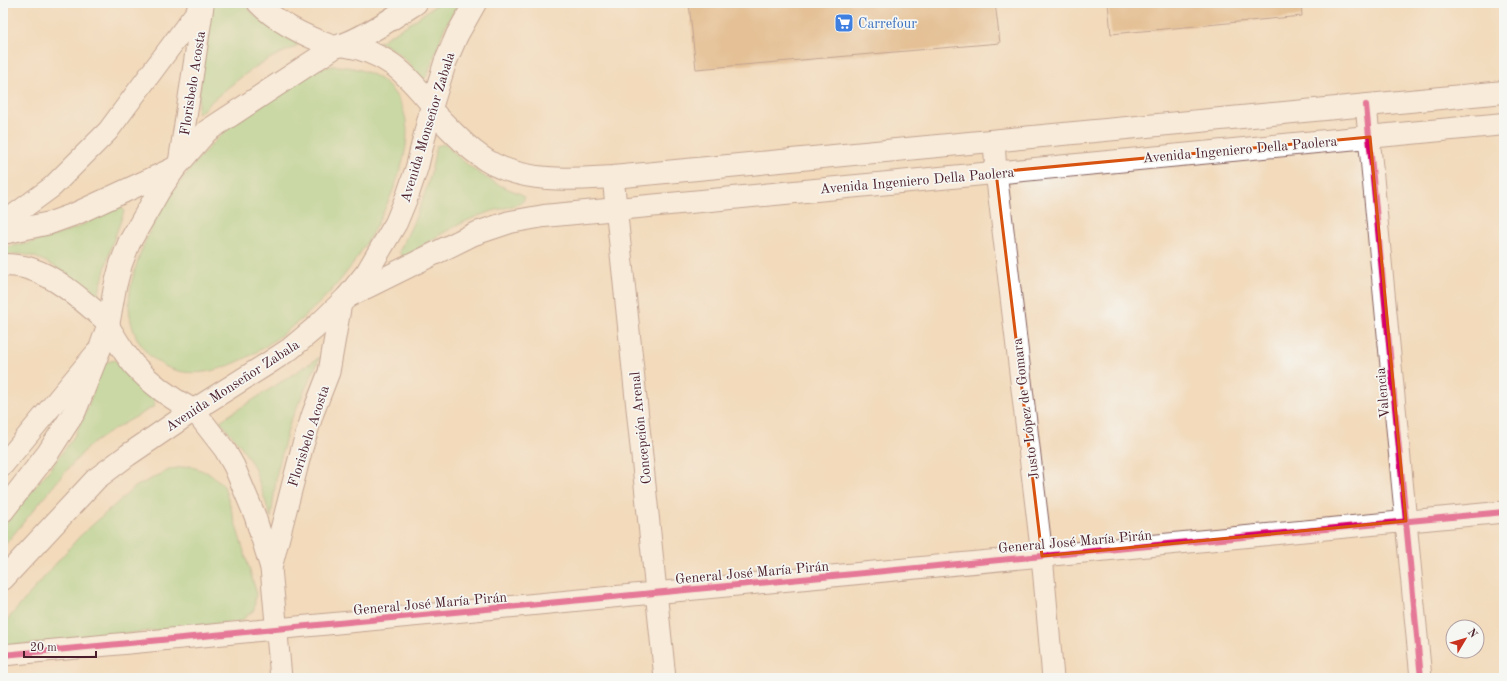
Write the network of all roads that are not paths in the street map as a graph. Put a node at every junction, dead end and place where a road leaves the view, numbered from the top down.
1 (203, 3) edge
2 (258, 3) edge
3 (416, 3) edge
4 (475, 3) edge
5 (338, 46) junction
6 (1504, 92) edge
7 (1366, 105) junction
8 (431, 107) junction
9 (1504, 124) edge
10 (1370, 137) junction
11 (994, 141) junction
12 (177, 165) junction
13 (996, 172) junction
14 (613, 177) junction
15 (616, 208) junction
16 (3, 223) edge
17 (3, 233) edge
18 (3, 266) edge
19 (344, 300) junction
20 (105, 331) junction
21 (193, 410) junction
22 (3, 465) edge
23 (3, 511) edge
24 (1504, 512) edge
25 (1406, 521) junction
26 (1042, 556) junction
27 (271, 568) junction
28 (3, 579) edge
29 (658, 593) junction
30 (277, 629) junction
31 (3, 655) edge
32 (281, 678) edge
33 (666, 678) edge
34 (1054, 678) edge
35 (1421, 678) edge

1 - 12 street, Florisbelo Acosta
1 - 16 street
2 - 5 street
3 - 5 main road
4 - 8 main road, Avenida Monseñor Zabala
5 - 8 main road
5 - 12 main road
6 - 7 main road
7 - 10 street, Valencia
7 - 11 main road
8 - 14 main road
8 - 19 main road, Avenida Monseñor Zabala
9 - 10 main road, Avenida Ingeniero Della Paolera
10 - 13 main road, Avenida Ingeniero Della Paolera
10 - 25 street, Valencia
11 - 13 street, Justo López de Gomara
11 - 14 main road
12 - 17 main road
12 - 20 main road
13 - 15 main road, Avenida Ingeniero Della Paolera
13 - 26 street, Justo López de Gomara
14 - 15 street, Concepción Arenal
15 - 19 main road, Avenida Ingeniero Della Paolera
15 - 29 street, Concepción Arenal
18 - 20 main road
19 - 21 main road, Avenida Monseñor Zabala
19 - 27 street, Florisbelo Acosta
20 - 21 main road
20 - 22 street
20 - 23 main road
21 - 27 street, Florisbelo Acosta
21 - 28 main road, Avenida Monseñor Zabala
24 - 25 street, General José María Pirán
25 - 26 street, General José María Pirán
25 - 35 street, Valencia
26 - 29 street, General José María Pirán
26 - 34 street, Justo López de Gomara
27 - 30 street, Florisbelo Acosta
29 - 30 street, General José María Pirán
29 - 33 street, Concepción Arenal
30 - 31 street, General José María Pirán
30 - 32 street, Florisbelo Acosta

